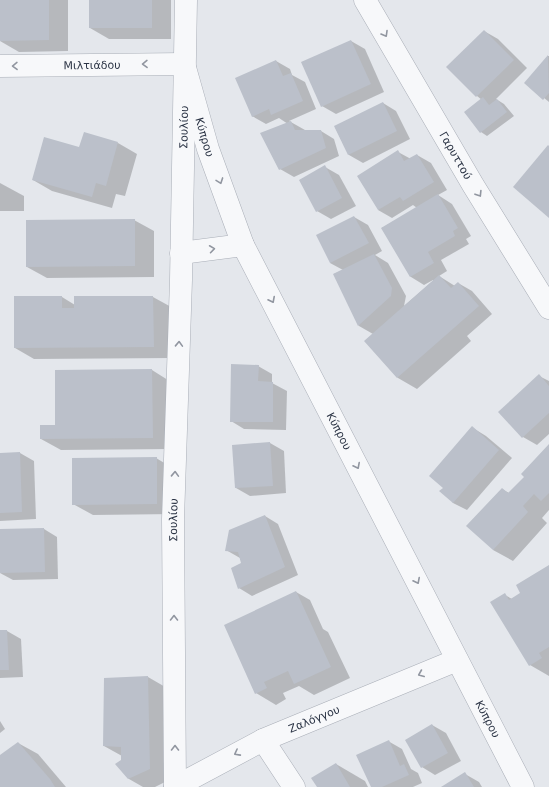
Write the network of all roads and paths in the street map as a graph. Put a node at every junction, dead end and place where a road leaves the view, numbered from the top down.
1 (186, 0) edge
2 (365, 0) edge
3 (184, 64) junction
4 (0, 66) edge
5 (243, 245) junction
6 (181, 253) junction
7 (549, 308) edge
8 (457, 660) junction
9 (263, 740) junction
10 (175, 787) edge
11 (294, 787) edge
12 (523, 787) edge

1 - 3 street, Σουλίου
2 -> 7 street, Γαρυττού
3 -> 4 street, Μιλτιάδου
3 -> 5 street, Κύπρου
3 - 6 street, Σουλίου
6 -> 5 street
5 -> 8 street, Κύπρου
10 -> 6 street, Σουλίου
8 -> 9 street, Ζαλόγγου
8 - 12 street, Κύπρου
9 -> 10 street, Ζαλόγγου
9 - 11 street

